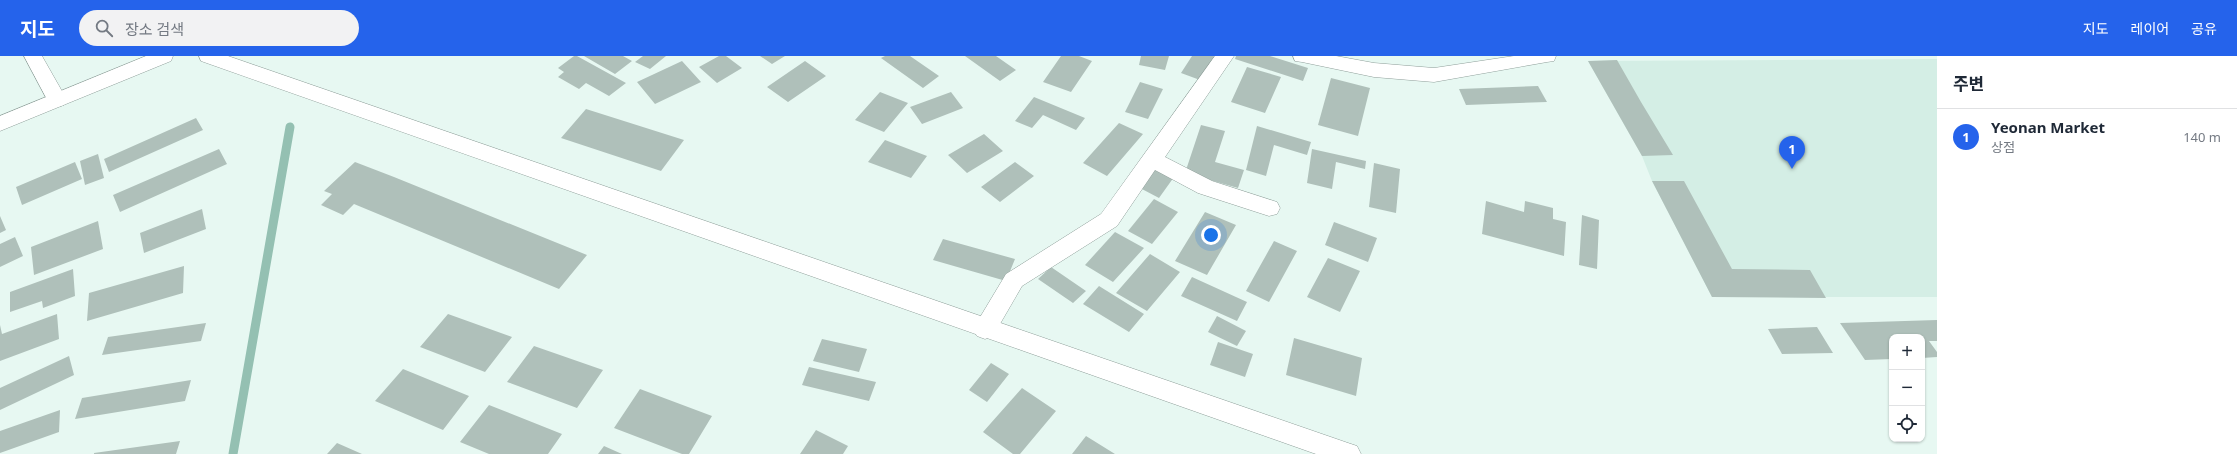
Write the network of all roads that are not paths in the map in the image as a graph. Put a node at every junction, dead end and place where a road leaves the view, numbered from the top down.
1 (33, 56) edge
2 (164, 56) edge
3 (208, 56) edge
4 (1225, 56) edge
5 (1302, 56) edge
6 (1548, 56) edge
7 (57, 100) junction
8 (0, 124) edge
9 (1153, 160) junction
10 (1269, 208) dead end
11 (985, 329) junction
12 (1348, 454) edge

1 - 7 main road
2 - 7 main road
3 - 11 main road
4 - 9 main road
5 - 6 main road
7 - 8 main road
9 - 10 main road
9 - 11 main road
11 - 12 main road

